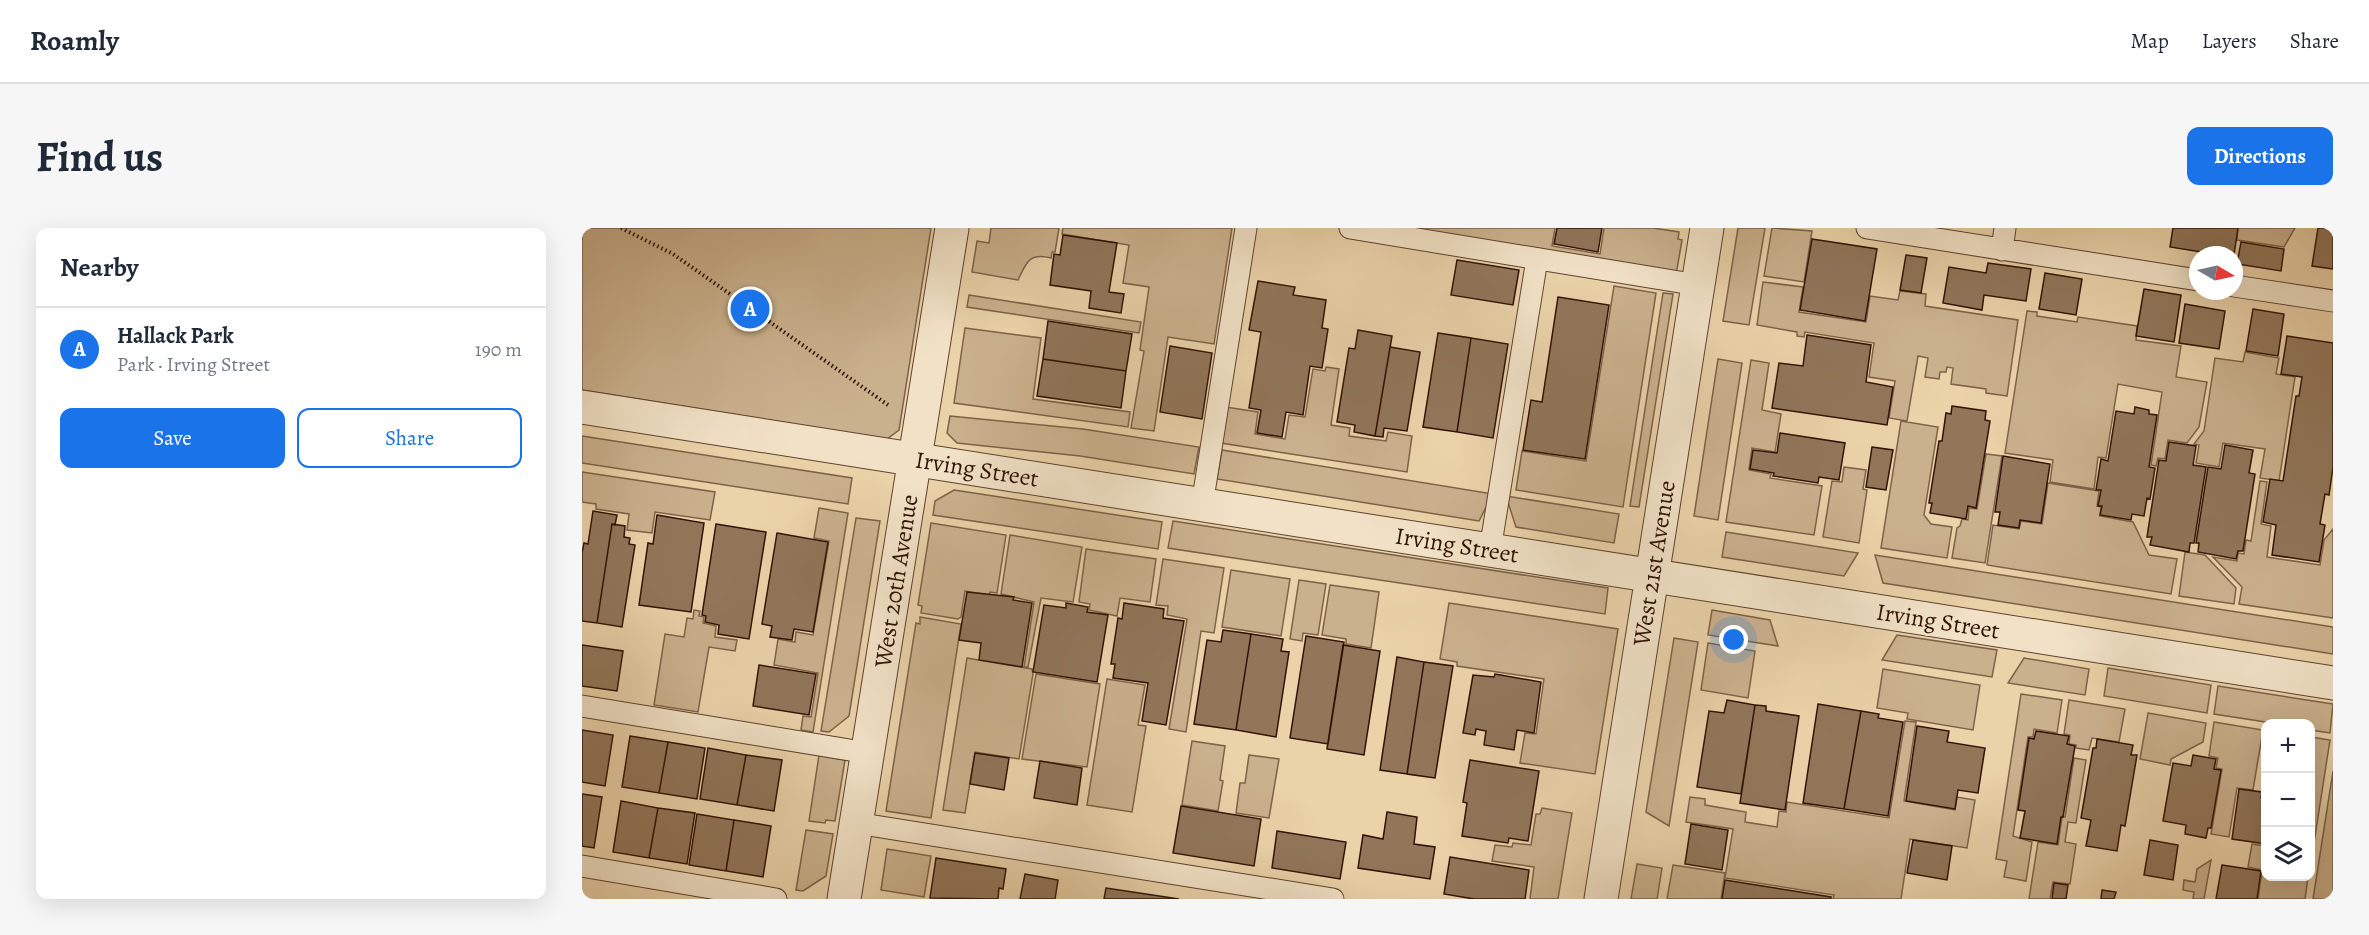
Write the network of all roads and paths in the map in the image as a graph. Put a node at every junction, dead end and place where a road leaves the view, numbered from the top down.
1 (621, 228) edge
2 (952, 228) edge
3 (1246, 228) edge
4 (1350, 228) edge
5 (1707, 228) edge
6 (1867, 228) edge
7 (2005, 228) edge
8 (2002, 250) junction
9 (1537, 259) junction
10 (2189, 279) edge
11 (1698, 285) junction
12 (2243, 287) edge
13 (2333, 301) edge
14 (582, 407) edge
15 (895, 410) dead end
16 (915, 459) junction
17 (1202, 504) junction
18 (1490, 550) junction
19 (1652, 576) junction
20 (2333, 683) edge
21 (582, 706) edge
22 (868, 753) junction
23 (856, 824) junction
24 (582, 866) edge
25 (776, 899) edge
26 (844, 899) edge
27 (1333, 899) edge
28 (1601, 899) edge

1 - 15 path
2 - 16 street, West 20th Avenue
3 - 17 lane
4 - 9 lane
5 - 11 street, West 21st Avenue
6 - 8 lane
7 - 8 lane
8 - 10 lane
9 - 11 lane
9 - 18 lane
11 - 19 street, West 21st Avenue
12 - 13 lane
14 - 16 street, Irving Street
16 - 17 street, Irving Street
16 - 22 street, West 20th Avenue
17 - 18 street, Irving Street
18 - 19 street, Irving Street
19 - 20 street, Irving Street
19 - 28 street, West 21st Avenue
21 - 22 lane
22 - 23 street, West 20th Avenue
23 - 26 street, West 20th Avenue
23 - 27 lane
24 - 25 lane

